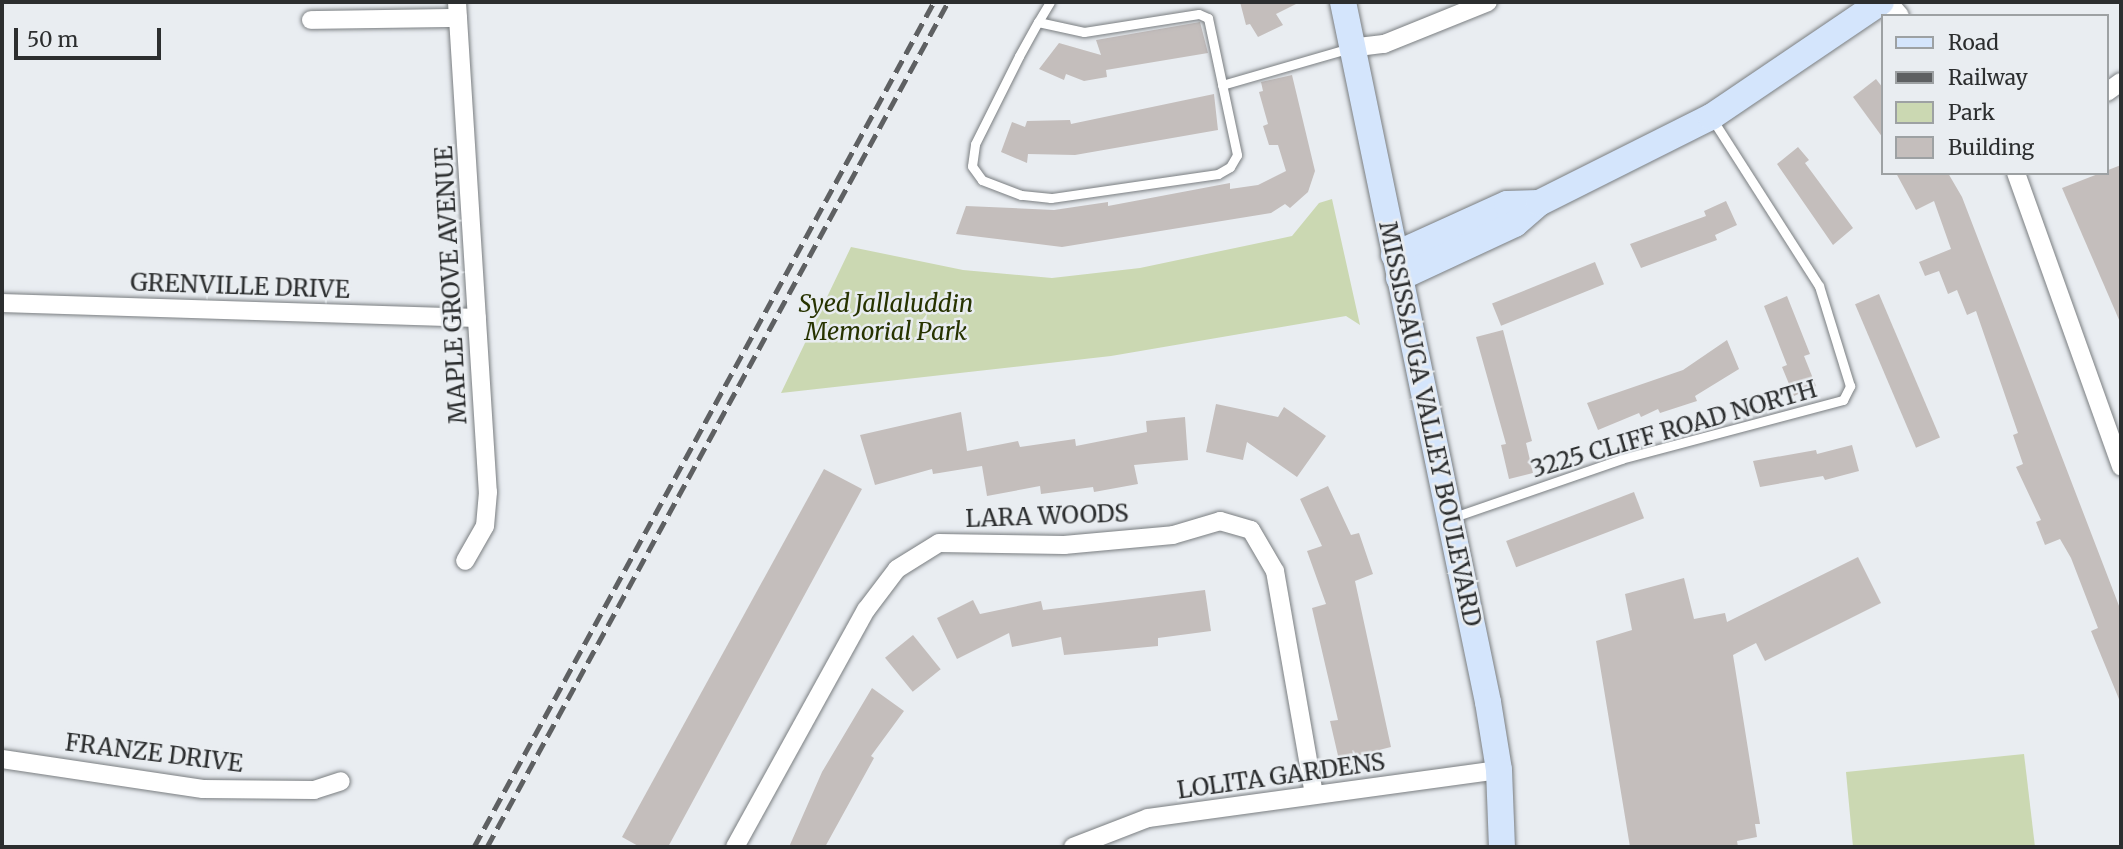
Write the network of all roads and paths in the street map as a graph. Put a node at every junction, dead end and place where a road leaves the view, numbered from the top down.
1 (1050, 2) edge
2 (1343, 2) edge
3 (1488, 2) edge
4 (1881, 2) edge
5 (457, 10) edge
6 (311, 20) dead end
7 (1038, 22) junction
8 (1350, 48) junction
9 (1222, 85) junction
10 (1711, 117) junction
11 (2017, 175) edge
12 (1397, 266) junction
13 (2, 303) edge
14 (477, 318) junction
15 (2121, 467) edge
16 (1450, 519) junction
17 (465, 561) dead end
18 (2, 759) edge
19 (1499, 770) junction
20 (341, 782) dead end
21 (1314, 794) junction
22 (735, 847) edge
23 (1073, 847) edge
24 (1502, 847) edge

1 - 7 lane
2 - 8 street, MISSISSAUGA VALLEY BOULEVARD
3 - 8 street
4 - 10 street
5 - 6 street
5 - 14 street, MAPLE GROVE AVENUE
7 - 9 lane
7 - 9 lane
8 - 9 lane
8 - 12 street, MISSISSAUGA VALLEY BOULEVARD
10 - 12 street
10 - 16 lane, 3225 CLIFF ROAD NORTH
11 - 15 street
12 - 16 street, MISSISSAUGA VALLEY BOULEVARD
13 - 14 street, GRENVILLE DRIVE
14 - 17 street, MAPLE GROVE AVENUE
16 - 19 street, MISSISSAUGA VALLEY BOULEVARD
18 - 20 street, FRANZE DRIVE
19 - 21 street, LOLITA GARDENS
19 - 24 street, MISSISSAUGA VALLEY BOULEVARD
21 - 22 street, LARA WOODS
21 - 23 street, LOLITA GARDENS

